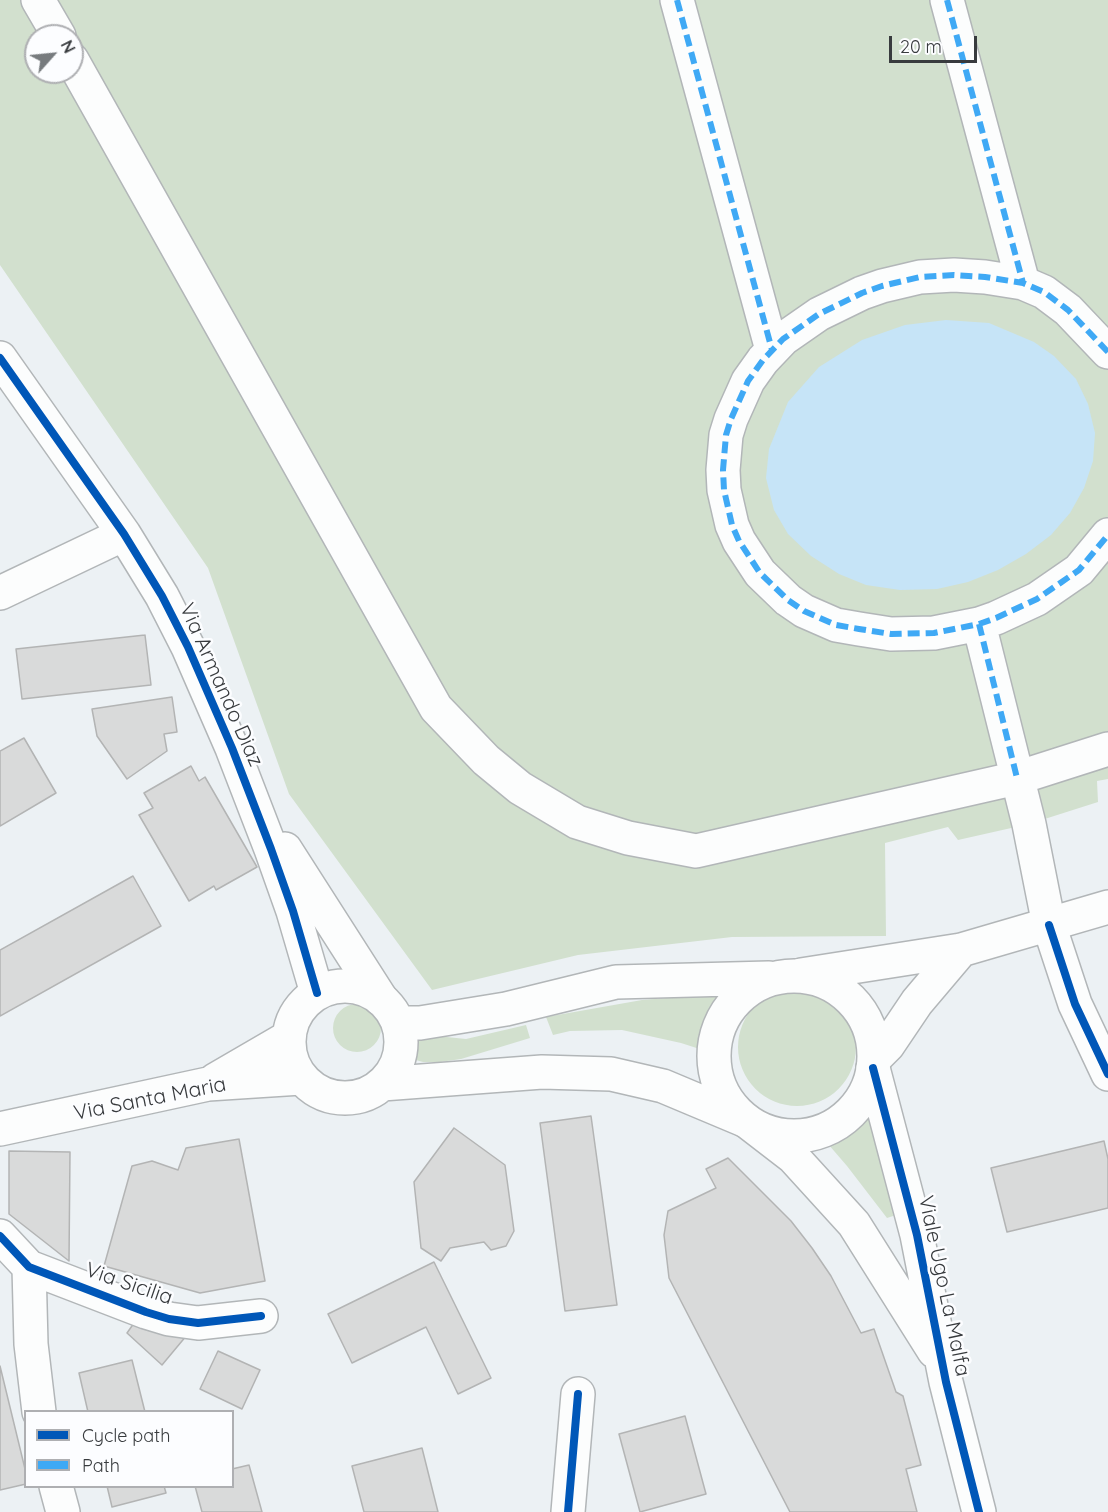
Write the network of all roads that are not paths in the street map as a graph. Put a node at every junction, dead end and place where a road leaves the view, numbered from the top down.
1 (38, 0) edge
2 (677, 0) edge
3 (947, 0) edge
4 (52, 24) edge
5 (84, 81) edge
6 (1023, 283) junction
7 (772, 350) junction
8 (1108, 352) edge
9 (0, 358) edge
10 (124, 534) junction
11 (1108, 535) edge
12 (0, 593) edge
13 (979, 624) junction
14 (1108, 749) edge
15 (1017, 778) junction
16 (249, 792) junction
17 (1108, 907) edge
18 (1049, 925) junction
19 (961, 950) junction
20 (785, 977) junction
21 (317, 993) junction
22 (390, 1011) junction
23 (289, 1037) junction
24 (873, 1064) junction
25 (1108, 1074) edge
26 (301, 1078) junction
27 (208, 1084) junction
28 (382, 1084) junction
29 (745, 1120) junction
30 (0, 1129) edge
31 (0, 1236) edge
32 (29, 1267) junction
33 (261, 1316) dead end
34 (945, 1368) junction
35 (578, 1394) dead end
36 (39, 1410) edge
37 (57, 1488) edge
38 (63, 1512) edge
39 (568, 1512) edge
40 (979, 1512) edge

1 - 4 street
2 - 7 street
3 - 6 street
5 - 15 street
6 - 7 street
6 - 8 street
7 - 13 street
9 - 10 street, Via Armando Diaz
10 - 12 street
10 - 16 street, Via Armando Diaz
11 - 13 street
13 - 15 street
14 - 15 street
15 - 18 street
16 - 21 street, Via Armando Diaz
16 - 22 street, Via Armando Diaz
17 - 18 street
18 - 19 street
18 - 25 street
19 - 20 street
19 - 24 street
20 - 22 street
20 - 24 street
20 - 29 street
21 - 22 street
21 - 23 street
22 - 28 street
23 - 26 street
23 - 27 street, Via Santa Maria
24 - 29 street
24 - 34 street, Viale Ugo La Malfa
26 - 27 street, Via Santa Maria
26 - 28 street
27 - 30 street, Via Santa Maria
28 - 29 street
29 - 34 street, Viale Ugo La Malfa
31 - 32 street, Via Sicilia
32 - 33 street, Via Sicilia
32 - 36 street
34 - 40 street, Viale Ugo La Malfa
35 - 39 street
37 - 38 street

